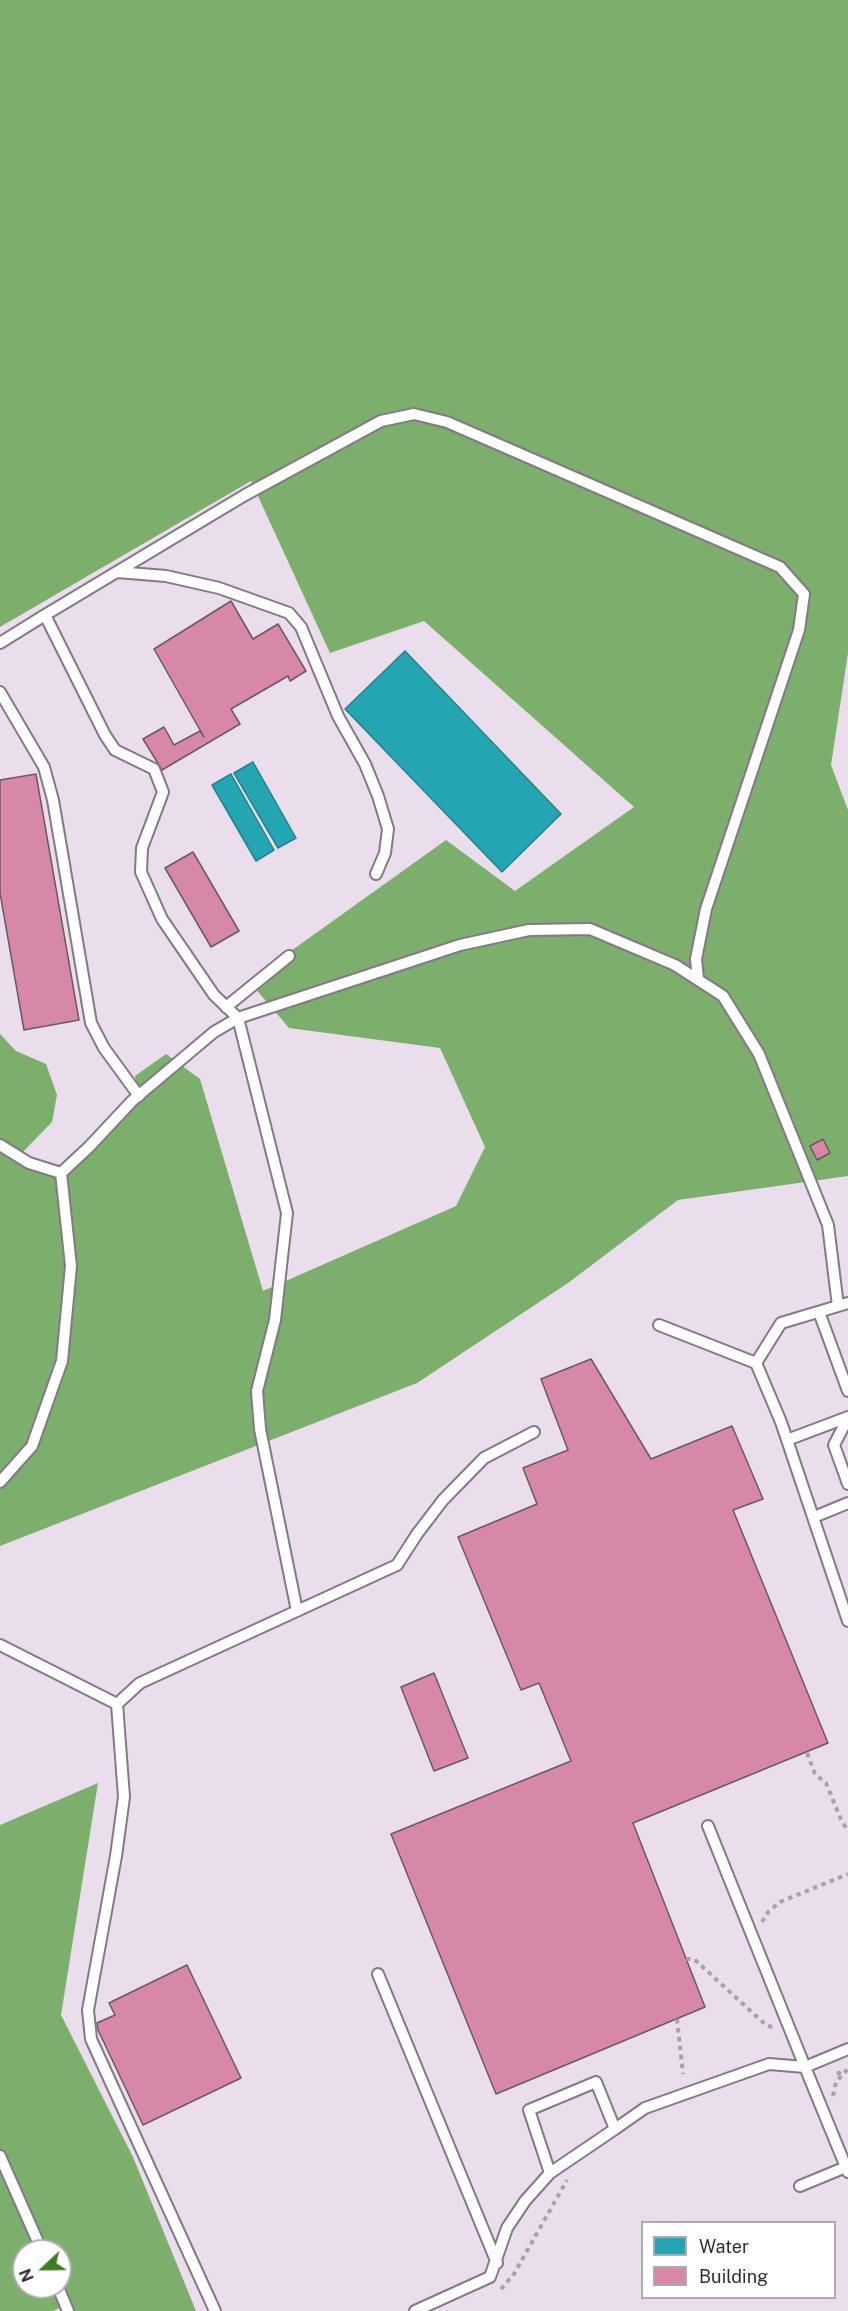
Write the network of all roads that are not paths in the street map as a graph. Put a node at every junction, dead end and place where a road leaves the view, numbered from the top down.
1 (116, 572) junction
2 (45, 615) junction
3 (0, 643) edge
4 (0, 692) edge
5 (376, 874) dead end
6 (289, 956) dead end
7 (698, 980) junction
8 (226, 1007) junction
9 (237, 1018) junction
10 (138, 1096) junction
11 (0, 1145) edge
12 (61, 1173) junction
13 (843, 1305) edge
14 (819, 1312) junction
15 (659, 1325) dead end
16 (756, 1363) junction
17 (848, 1391) edge
18 (848, 1418) edge
19 (534, 1432) dead end
20 (787, 1440) junction
21 (0, 1482) edge
22 (848, 1484) edge
23 (848, 1503) edge
24 (814, 1517) junction
25 (297, 1611) junction
26 (848, 1621) edge
27 (0, 1646) edge
28 (117, 1704) junction
29 (708, 1826) dead end
30 (378, 1974) dead end
31 (848, 2049) edge
32 (805, 2067) junction
33 (615, 2129) junction
34 (0, 2156) edge
35 (847, 2169) edge
36 (550, 2173) junction
37 (800, 2186) dead end
38 (37, 2239) edge
39 (497, 2263) junction
40 (215, 2311) edge
41 (415, 2311) edge

1 - 2 lane
1 - 5 lane
1 - 7 lane
2 - 3 lane
2 - 8 lane
4 - 10 lane
6 - 8 lane
7 - 9 lane
7 - 13 lane
8 - 9 lane
9 - 10 lane
9 - 25 lane
10 - 12 lane
11 - 12 lane
12 - 21 lane
13 - 14 lane
14 - 16 lane
14 - 17 lane
15 - 16 lane
16 - 20 lane
18 - 20 lane
18 - 22 lane
19 - 25 lane
20 - 24 lane
23 - 24 lane
24 - 26 lane
25 - 28 lane
27 - 28 lane
28 - 40 lane
29 - 32 lane
30 - 39 lane
31 - 32 lane
32 - 33 lane
32 - 35 lane
33 - 36 lane
33 - 36 lane
34 - 38 lane
35 - 37 lane
36 - 39 lane
39 - 41 lane

